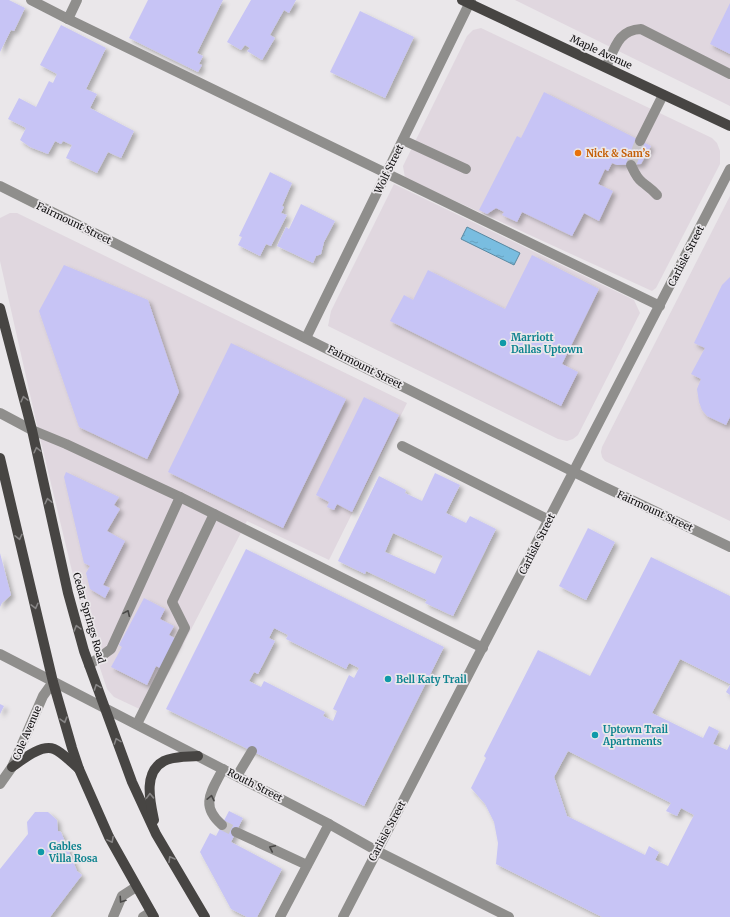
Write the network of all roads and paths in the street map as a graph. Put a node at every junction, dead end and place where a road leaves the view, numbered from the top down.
1 (31, 0) edge
2 (77, 0) edge
3 (468, 1) edge
4 (68, 19) junction
5 (606, 67) junction
6 (730, 74) edge
7 (663, 94) junction
8 (730, 126) edge
9 (403, 140) junction
10 (640, 140) tunnel mouth
11 (631, 165) dead end
12 (466, 169) dead end
13 (730, 170) edge
14 (386, 174) junction
15 (0, 186) edge
16 (657, 195) dead end
17 (660, 306) junction
18 (0, 308) edge
19 (306, 338) junction
20 (0, 413) edge
21 (32, 430) junction
22 (402, 446) dead end
23 (0, 458) edge
24 (574, 472) junction
25 (180, 497) junction
26 (214, 514) junction
27 (550, 520) junction
28 (730, 547) edge
29 (483, 648) junction
30 (0, 654) edge
31 (89, 665) junction
32 (53, 682) junction
33 (104, 708) junction
34 (137, 724) junction
35 (252, 751) dead end
36 (198, 756) junction
37 (12, 767) junction
38 (79, 769) junction
39 (223, 769) junction
40 (237, 776) junction
41 (0, 784) edge
42 (329, 824) junction
43 (222, 825) tunnel mouth
44 (236, 832) tunnel mouth
45 (156, 834) junction
46 (377, 851) junction
47 (307, 865) junction
48 (136, 887) junction
49 (150, 915) edge
50 (112, 917) edge
51 (205, 917) edge
52 (280, 917) edge
53 (343, 917) edge
54 (509, 917) edge

1 - 4 street
2 - 4 street
3 - 5 main road, Maple Avenue
3 - 9 street, Wolf Street
4 - 14 street
5 - 6 street
5 - 7 main road, Maple Avenue
7 - 8 main road, Maple Avenue
7 - 10 street
9 - 12 street
9 - 14 street, Wolf Street
11 - 16 street
13 - 17 street, Carlisle Street
14 - 17 street
14 - 19 street, Wolf Street
15 - 19 street, Fairmount Street
17 - 24 street, Carlisle Street
21 -> 18 main road, Cedar Springs Road
19 - 24 street, Fairmount Street
20 - 21 street
21 - 25 street
31 -> 21 main road, Cedar Springs Road
22 - 27 street
23 -> 32 main road
24 - 27 street, Carlisle Street
24 - 28 street, Fairmount Street
25 - 26 street
31 -> 25 street
26 - 29 street
26 - 34 street
27 - 29 street, Carlisle Street
29 - 46 street, Carlisle Street
30 - 32 street, Routh Street
33 -> 31 main road, Cedar Springs Road
32 - 33 street, Routh Street
32 - 37 street, Cole Avenue
32 -> 38 main road
33 - 34 street, Routh Street
45 -> 33 main road, Cedar Springs Road
34 - 36 street, Routh Street
35 - 40 street
36 - 39 street, Routh Street
45 -> 36 main road
37 - 38 main road
37 - 41 street, Cole Avenue
38 -> 48 main road
39 - 40 street, Routh Street
43 -> 39 street
40 - 42 street, Routh Street
42 - 46 street, Routh Street
42 - 47 street
47 -> 44 street
51 -> 45 main road, Cedar Springs Road
46 - 53 street, Carlisle Street
46 - 54 street, Routh Street
47 - 52 street
48 - 49 main road
48 -> 50 street

